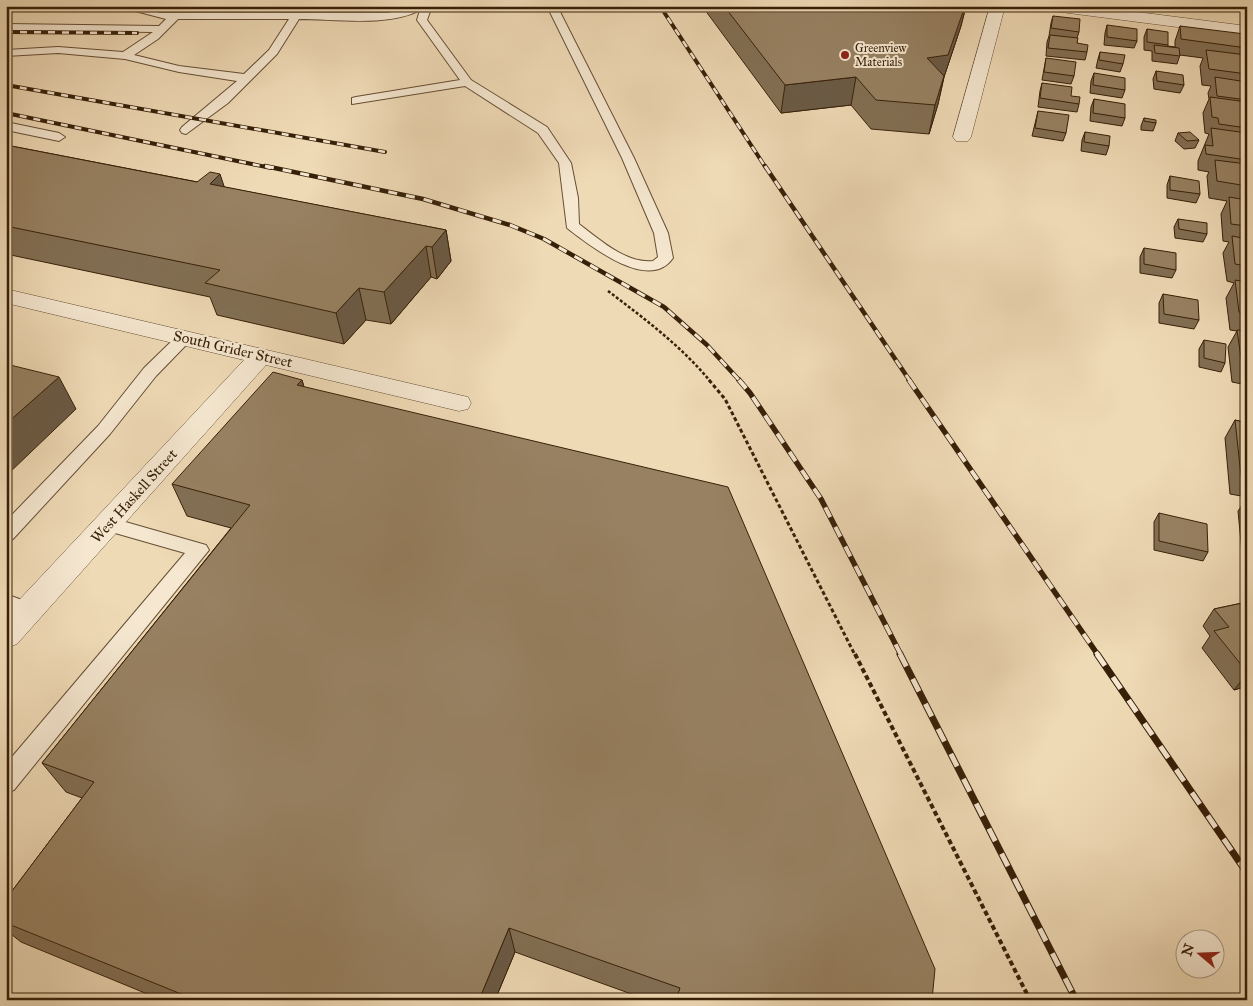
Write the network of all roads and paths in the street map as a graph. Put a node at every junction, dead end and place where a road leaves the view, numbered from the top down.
1 (121, 6) edge
2 (420, 6) edge
3 (427, 6) edge
4 (552, 6) edge
5 (998, 6) edge
6 (1053, 6) edge
7 (175, 16) junction
8 (296, 16) junction
9 (6, 27) edge
10 (163, 29) junction
11 (1247, 31) edge
12 (6, 53) edge
13 (124, 56) junction
14 (244, 78) junction
15 (468, 82) junction
16 (356, 101) dead end
17 (6, 126) edge
18 (186, 130) dead end
19 (59, 137) dead end
20 (962, 137) dead end
21 (608, 291) dead end
22 (6, 296) edge
23 (184, 338) junction
24 (261, 356) junction
25 (459, 402) dead end
26 (108, 524) junction
27 (6, 534) edge
28 (17, 607) edge
29 (6, 635) edge
30 (6, 782) edge
31 (1030, 1000) edge

1 - 7 lane
2 - 8 lane
3 - 15 lane
4 - 15 lane
5 - 20 street
6 - 11 street
7 - 8 lane
7 - 10 lane
8 - 14 lane
9 - 10 lane
10 - 13 lane
12 - 13 lane
13 - 14 lane
14 - 18 lane
15 - 16 lane
17 - 19 lane
21 - 31 path
22 - 23 street, South Grider Street
23 - 24 street, South Grider Street
23 - 27 lane
24 - 25 street, South Grider Street
24 - 26 street, West Haskell Street
26 - 28 street, West Haskell Street
26 - 30 lane
28 - 29 street, West Haskell Street

